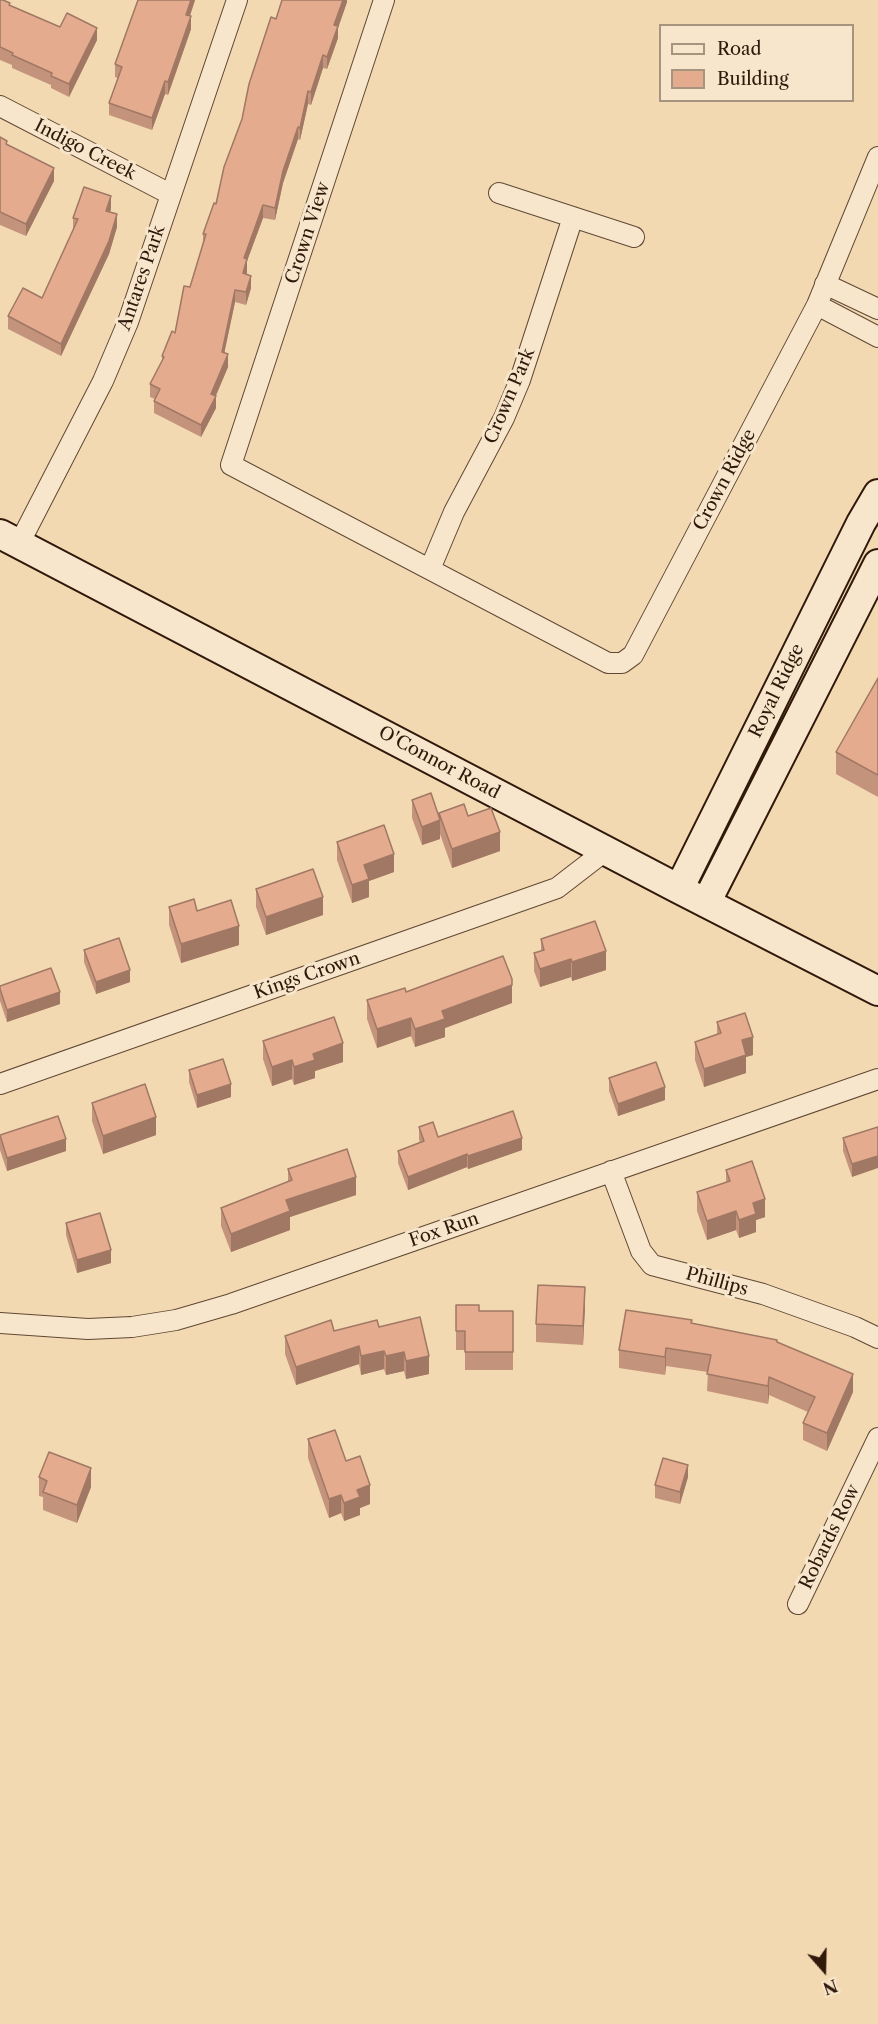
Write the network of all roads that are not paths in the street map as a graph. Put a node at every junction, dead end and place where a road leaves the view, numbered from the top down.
1 (237, 0) edge
2 (384, 0) edge
3 (0, 106) edge
4 (878, 157) edge
5 (499, 193) dead end
6 (170, 194) junction
7 (573, 217) junction
8 (634, 237) dead end
9 (825, 284) junction
10 (817, 305) junction
11 (878, 309) edge
12 (878, 337) edge
13 (878, 494) edge
14 (10, 539) edge
15 (878, 564) edge
16 (430, 568) junction
17 (605, 851) junction
18 (679, 889) junction
19 (706, 903) junction
20 (878, 991) edge
21 (878, 1079) edge
22 (0, 1084) edge
23 (611, 1171) junction
24 (0, 1323) edge
25 (878, 1338) edge
26 (878, 1438) edge
27 (798, 1604) dead end

1 - 6 street, Antares Park
2 - 16 street, Crown View
3 - 6 street, Indigo Creek
4 - 9 street, Crown Ridge
5 - 7 street
6 - 14 street, Antares Park
7 - 8 street
7 - 16 street, Crown Park
9 - 10 street, Crown Ridge
9 - 11 street
10 - 12 street
10 - 16 street, Crown Ridge
13 - 18 main road, Royal Ridge
14 - 17 main road, O'Connor Road
15 - 19 main road, Royal Ridge
17 - 18 main road, O'Connor Road
17 - 22 street, Kings Crown
18 - 19 main road, O'Connor Road
19 - 20 main road, O'Connor Road
21 - 23 street, Fox Run
23 - 24 street, Fox Run
23 - 25 street, Phillips
26 - 27 street, Robards Row

